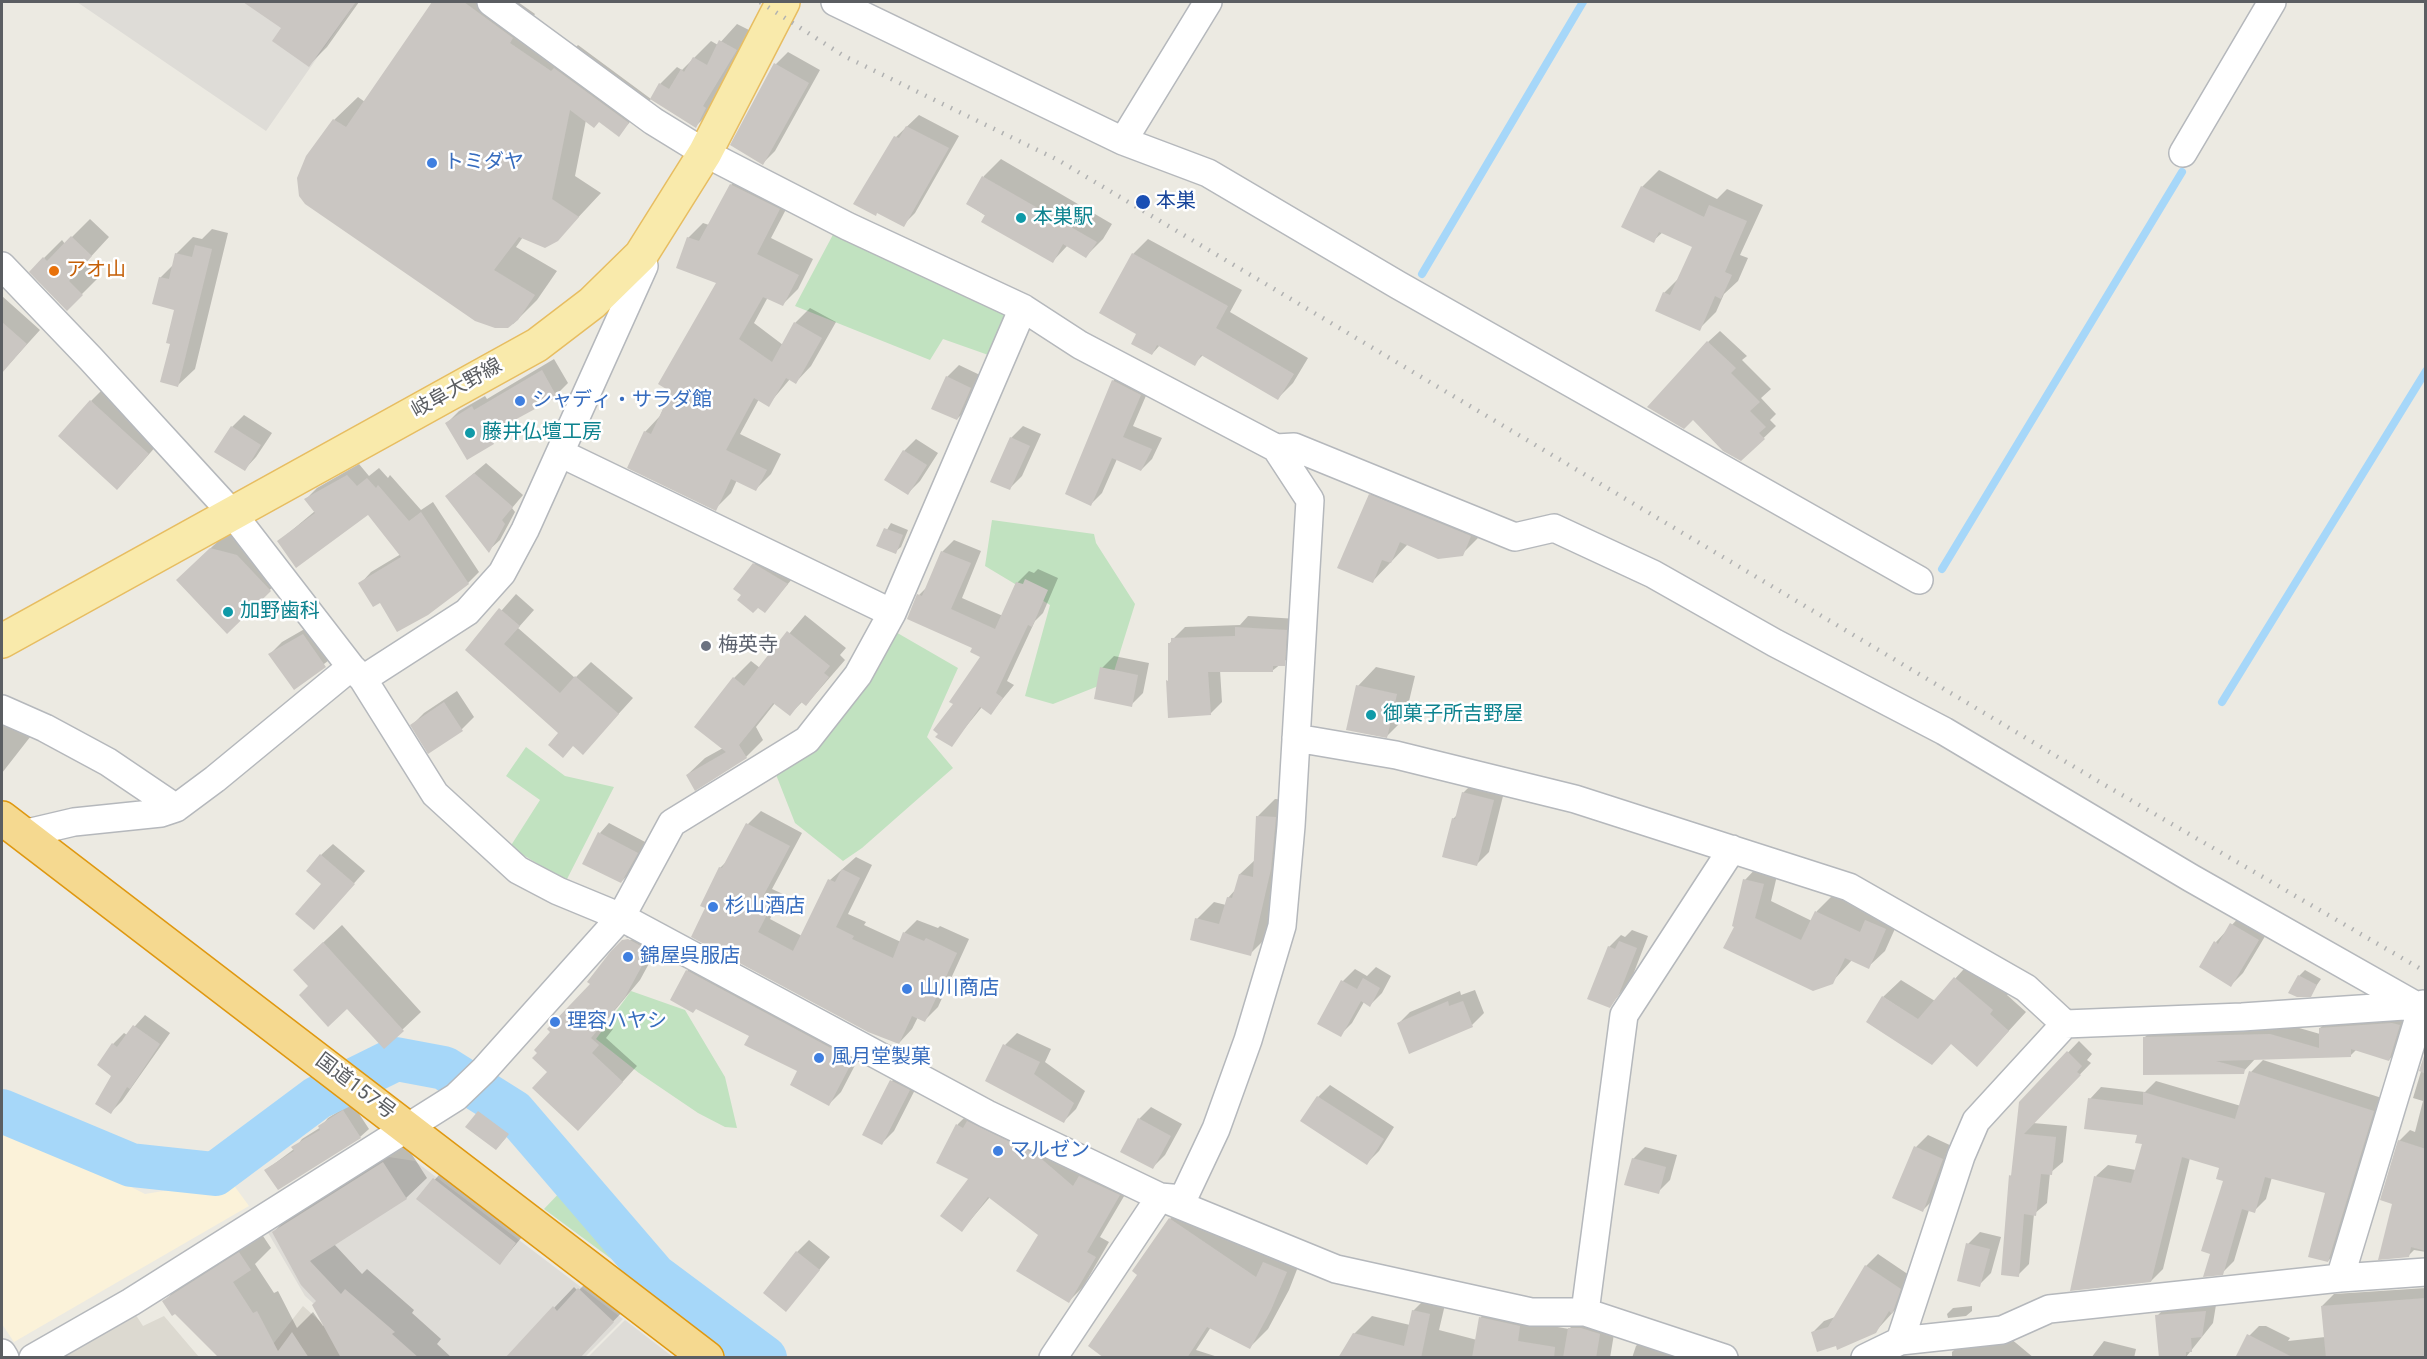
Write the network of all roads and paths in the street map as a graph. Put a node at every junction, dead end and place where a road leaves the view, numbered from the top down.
1 (491, 2) edge
2 (783, 2) edge
3 (836, 2) edge
4 (1208, 2) edge
5 (2272, 2) edge
6 (1123, 141) junction
7 (705, 153) junction
8 (2183, 153) dead end
9 (641, 255) junction
10 (2, 266) edge
11 (1023, 308) junction
12 (1276, 448) junction
13 (560, 453) junction
14 (232, 513) junction
15 (1919, 580) dead end
16 (892, 613) junction
17 (2, 640) edge
18 (357, 673) junction
19 (2, 709) edge
20 (1296, 738) junction
21 (176, 808) junction
22 (12, 826) edge
23 (1732, 849) junction
24 (621, 917) junction
25 (2421, 1004) edge
26 (2065, 1024) junction
27 (407, 1126) junction
28 (1160, 1197) junction
29 (2426, 1272) edge
30 (2340, 1278) junction
31 (1586, 1312) junction
32 (1900, 1341) junction
33 (2, 1353) edge
34 (5, 1358) edge
35 (33, 1358) edge
36 (707, 1358) edge
37 (1053, 1358) edge
38 (1724, 1358) edge
39 (1865, 1358) edge

1 - 7 street
2 - 7 main road, 岐阜大野線
3 - 6 street
4 - 6 street
5 - 8 street
6 - 15 street
7 - 9 main road, 岐阜大野線
7 - 11 street
9 - 13 street
9 - 14 main road, 岐阜大野線
10 - 14 street
11 - 12 street
11 - 16 street
12 - 20 street
12 - 25 street
13 - 16 street
13 - 18 street
14 - 17 main road, 岐阜大野線
14 - 18 street
16 - 24 street
18 - 21 street
18 - 24 street
19 - 21 street
20 - 23 street
20 - 28 street
21 - 22 street
22 - 27 highway, 国道157号
23 - 26 street
23 - 31 street
24 - 27 street
24 - 28 street
25 - 26 street
25 - 30 street
26 - 32 street
27 - 35 street
27 - 36 highway, 国道157号
28 - 31 street
28 - 37 street
29 - 30 street
30 - 32 street
31 - 38 street
32 - 39 street
33 - 34 street

